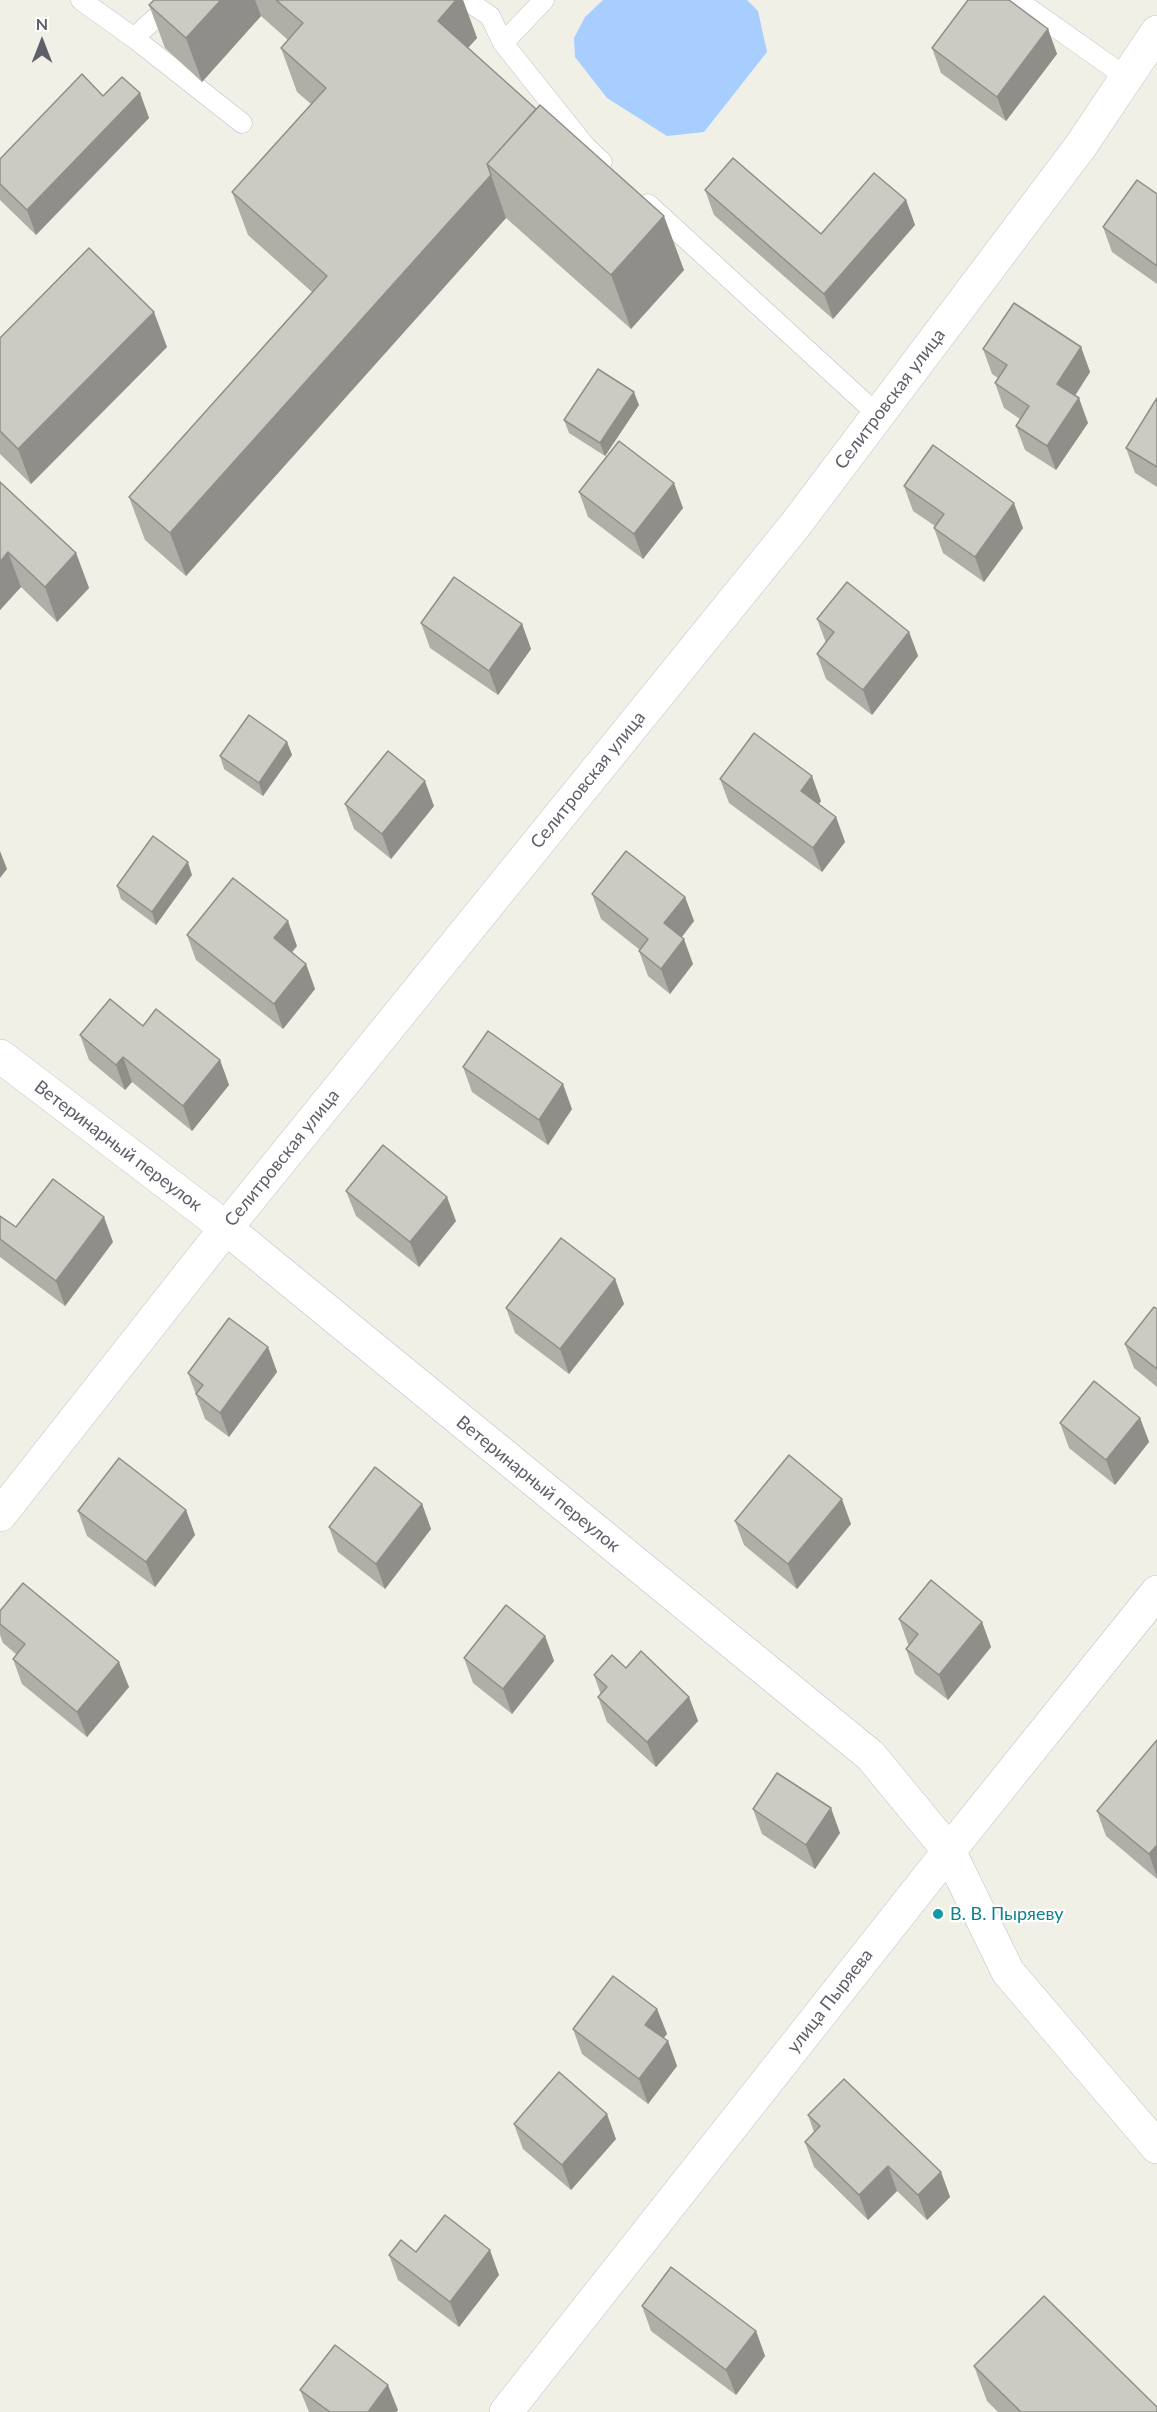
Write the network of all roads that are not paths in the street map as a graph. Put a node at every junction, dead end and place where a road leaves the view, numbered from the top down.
1 (81, 0) edge
2 (175, 0) edge
3 (466, 0) edge
4 (544, 0) edge
5 (1017, 0) edge
6 (1157, 32) edge
7 (134, 38) junction
8 (503, 43) junction
9 (1126, 77) junction
10 (242, 123) dead end
11 (619, 178) edge
12 (637, 194) edge
13 (878, 415) junction
14 (0, 1056) edge
15 (226, 1228) junction
16 (0, 1515) edge
17 (1157, 1592) edge
18 (949, 1851) junction
19 (1157, 2147) edge
20 (506, 2412) edge

1 - 7 lane
2 - 7 lane
3 - 8 lane
4 - 8 lane
5 - 9 lane
6 - 9 street, Селитровская улица
7 - 10 lane
8 - 11 lane
9 - 13 street, Селитровская улица
12 - 13 lane
13 - 15 street, Селитровская улица
14 - 15 street, Ветеринарный переулок
15 - 16 street, Селитровская улица
15 - 18 street, Ветеринарный переулок
17 - 18 street, улица Пыряева
18 - 19 street, Ветеринарный переулок
18 - 20 street, улица Пыряева

